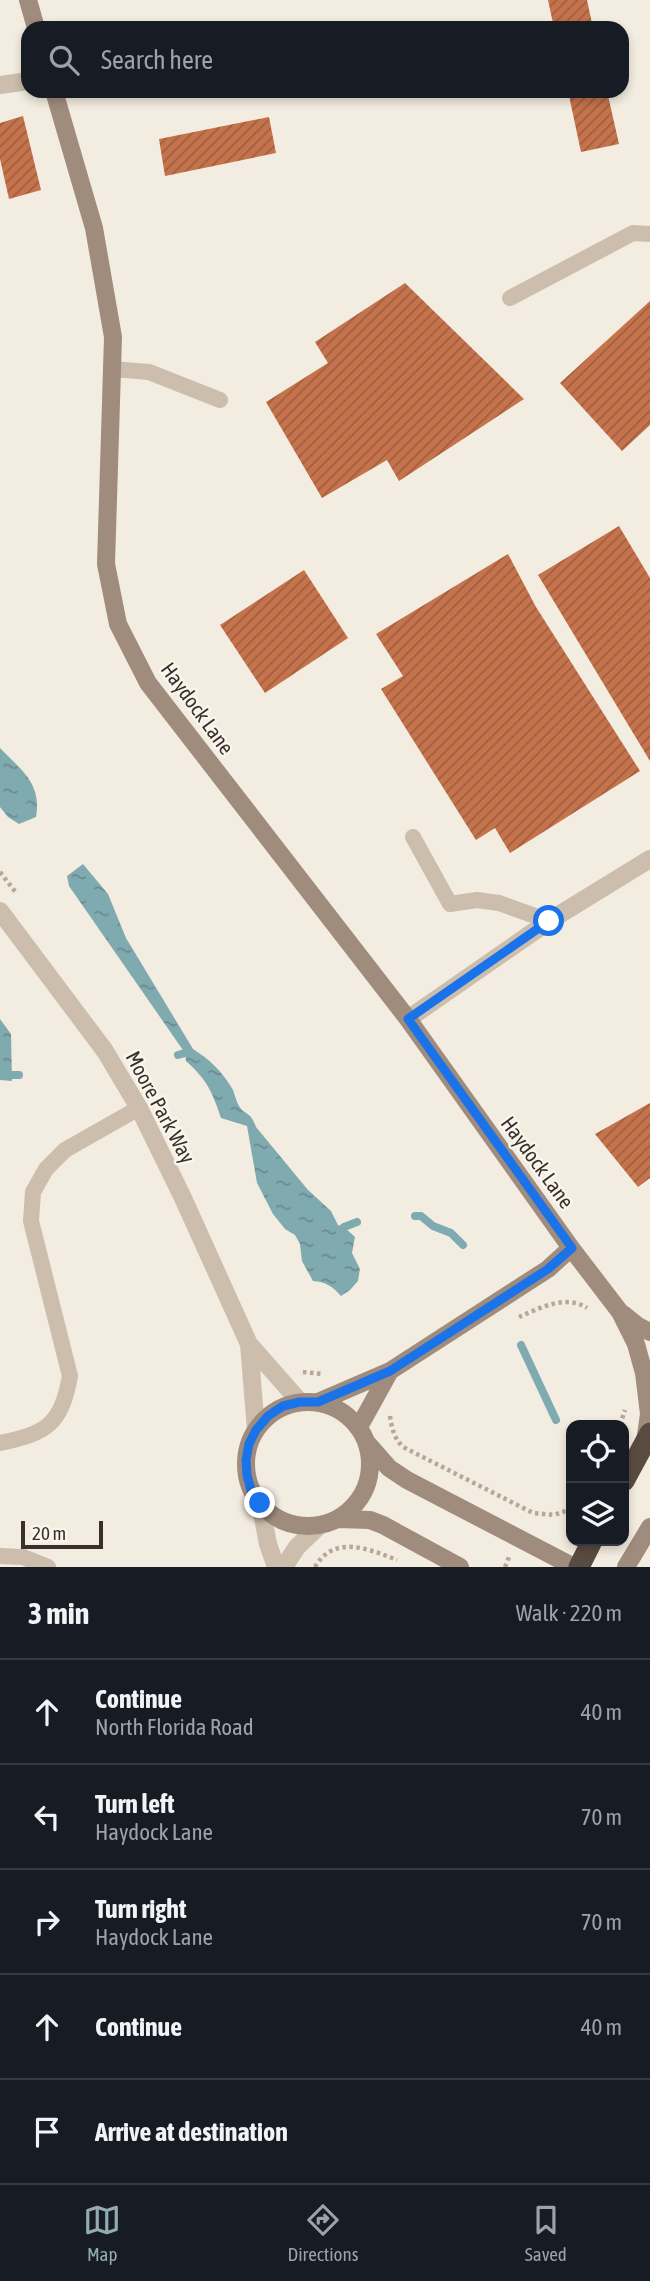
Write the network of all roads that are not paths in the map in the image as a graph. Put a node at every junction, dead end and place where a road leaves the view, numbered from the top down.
1 (28, 0) edge
2 (34, 21) edge
3 (21, 82) edge
4 (0, 85) edge
5 (56, 98) edge
6 (650, 234) edge
7 (510, 298) dead end
8 (112, 369) junction
9 (220, 400) dead end
10 (413, 837) dead end
11 (650, 859) edge
12 (0, 911) edge
13 (549, 921) junction
14 (408, 1019) junction
15 (139, 1108) junction
16 (572, 1248) junction
17 (620, 1312) junction
18 (650, 1332) edge
19 (249, 1344) junction
20 (390, 1371) junction
21 (309, 1402) junction
22 (256, 1430) junction
23 (362, 1434) junction
24 (647, 1437) edge
25 (0, 1443) edge
26 (629, 1471) edge
27 (260, 1503) junction
28 (328, 1522) junction
29 (650, 1527) edge
30 (589, 1546) edge
31 (0, 1556) edge
32 (48, 1567) edge
33 (276, 1567) edge
34 (284, 1567) edge
35 (460, 1567) edge
36 (576, 1567) edge
37 (626, 1567) edge

1 - 2 street
3 - 4 street
5 - 8 street, Haydock Lane
6 - 7 lane
8 - 9 lane
8 - 14 street, Haydock Lane
10 - 13 lane
11 - 13 street
12 - 15 street, Moore Park Way
13 - 14 street
14 - 16 street, Haydock Lane
15 - 19 street, Moore Park Way
15 - 25 lane
16 - 17 street, Haydock Lane
16 - 20 street
17 - 18 street, Haydock Lane
17 - 24 street, Haydock Lane
19 - 21 street, Moore Park Way
19 - 22 street, Moore Park Way
20 - 21 street
20 - 23 street
21 - 22 street
21 - 23 street
22 - 27 street
23 - 28 street
23 - 36 street
24 - 26 highway
27 - 28 street
27 - 33 street
28 - 34 street
28 - 35 street
29 - 37 street
30 - 36 highway
31 - 32 lane

